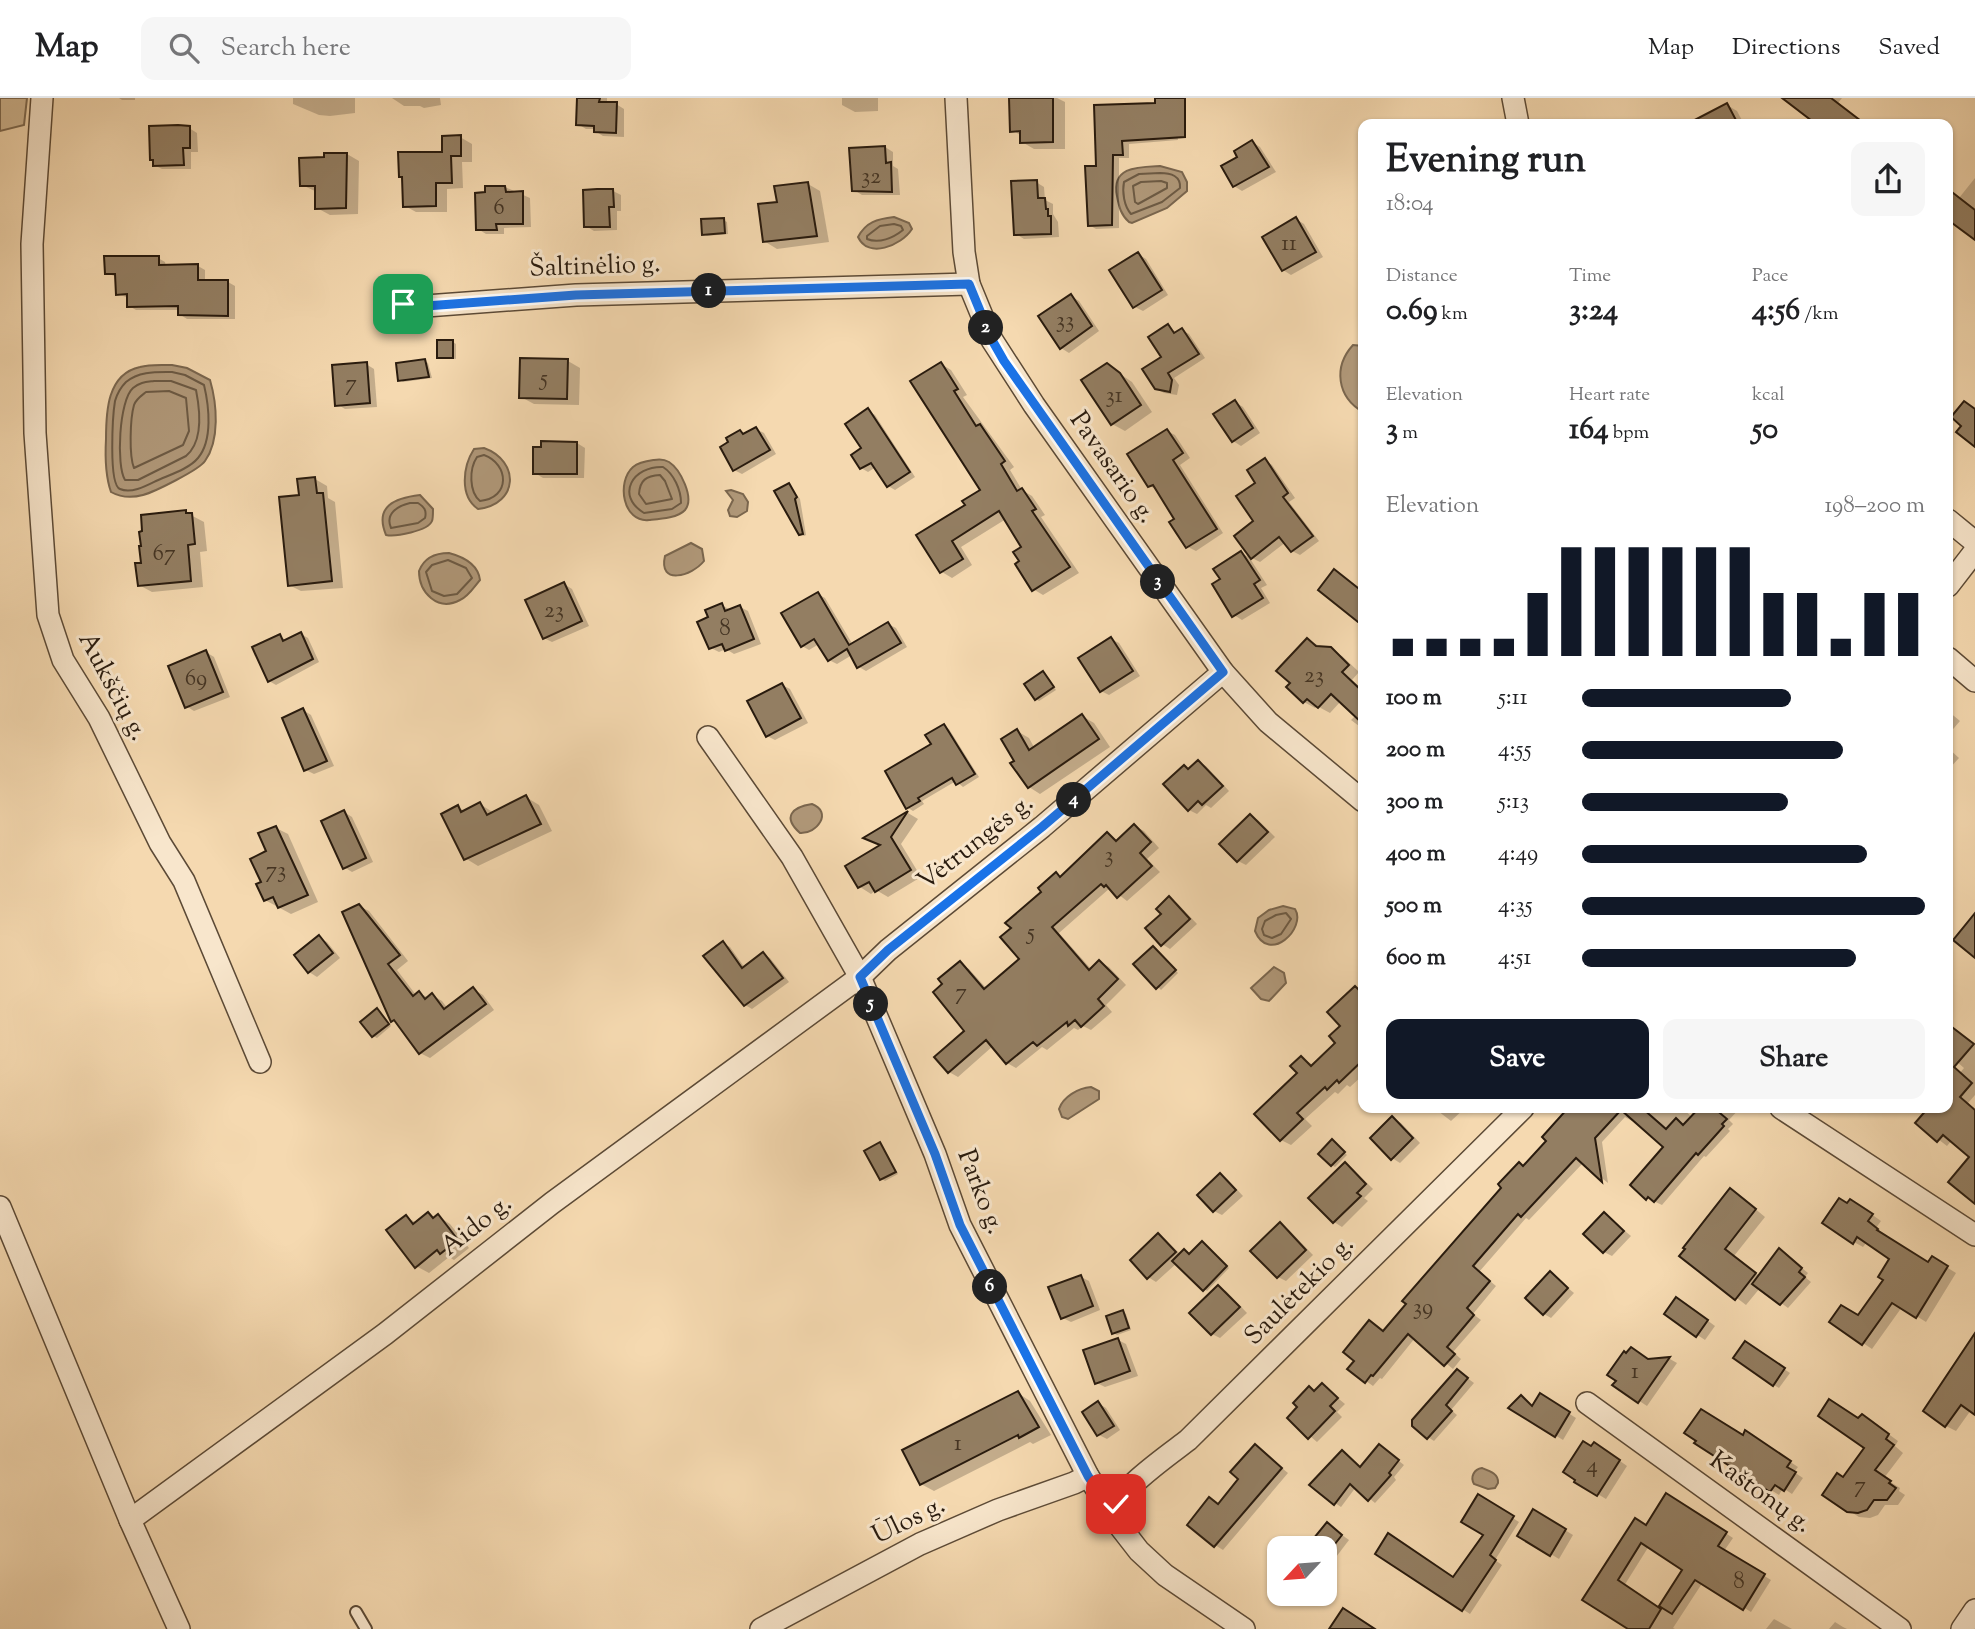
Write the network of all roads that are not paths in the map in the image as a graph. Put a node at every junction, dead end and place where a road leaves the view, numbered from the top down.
1 (42, 98) edge
2 (956, 98) edge
3 (1513, 98) edge
4 (1517, 119) edge
5 (969, 284) junction
6 (393, 301) dead end
7 (1953, 524) edge
8 (1975, 542) edge
9 (1975, 551) edge
10 (1953, 580) edge
11 (1953, 662) edge
12 (1223, 672) junction
13 (1975, 681) edge
14 (708, 737) dead end
15 (1358, 797) edge
16 (860, 977) junction
17 (260, 1062) dead end
18 (1518, 1113) edge
19 (1788, 1113) edge
20 (0, 1207) edge
21 (1975, 1235) edge
22 (1587, 1403) dead end
23 (1088, 1476) junction
24 (1115, 1509) junction
25 (130, 1520) junction
26 (1975, 1610) edge
27 (356, 1612) dead end
28 (179, 1629) edge
29 (366, 1629) edge
30 (761, 1629) edge
31 (1244, 1629) edge
32 (1900, 1629) edge
33 (1962, 1629) edge

1 - 17 street, Aukščių g.
2 - 5 street, Pavasario g.
3 - 4 street
5 - 6 street, Šaltinėlio g.
5 - 12 street, Pavasario g.
7 - 8 street
9 - 10 street
11 - 13 street
12 - 15 street, Pavasario g.
12 - 16 street, Vėtrungės g.
14 - 16 street, Parko g.
16 - 23 street, Parko g.
16 - 25 street, Aido g.
18 - 24 street, Saulėtekio g.
19 - 21 street
20 - 25 street
22 - 32 street, Kaštonų g.
23 - 24 street, Parko g.
23 - 30 street, Ūlos g.
24 - 31 street, Parko g.
25 - 28 street
26 - 33 street
27 - 29 lane

